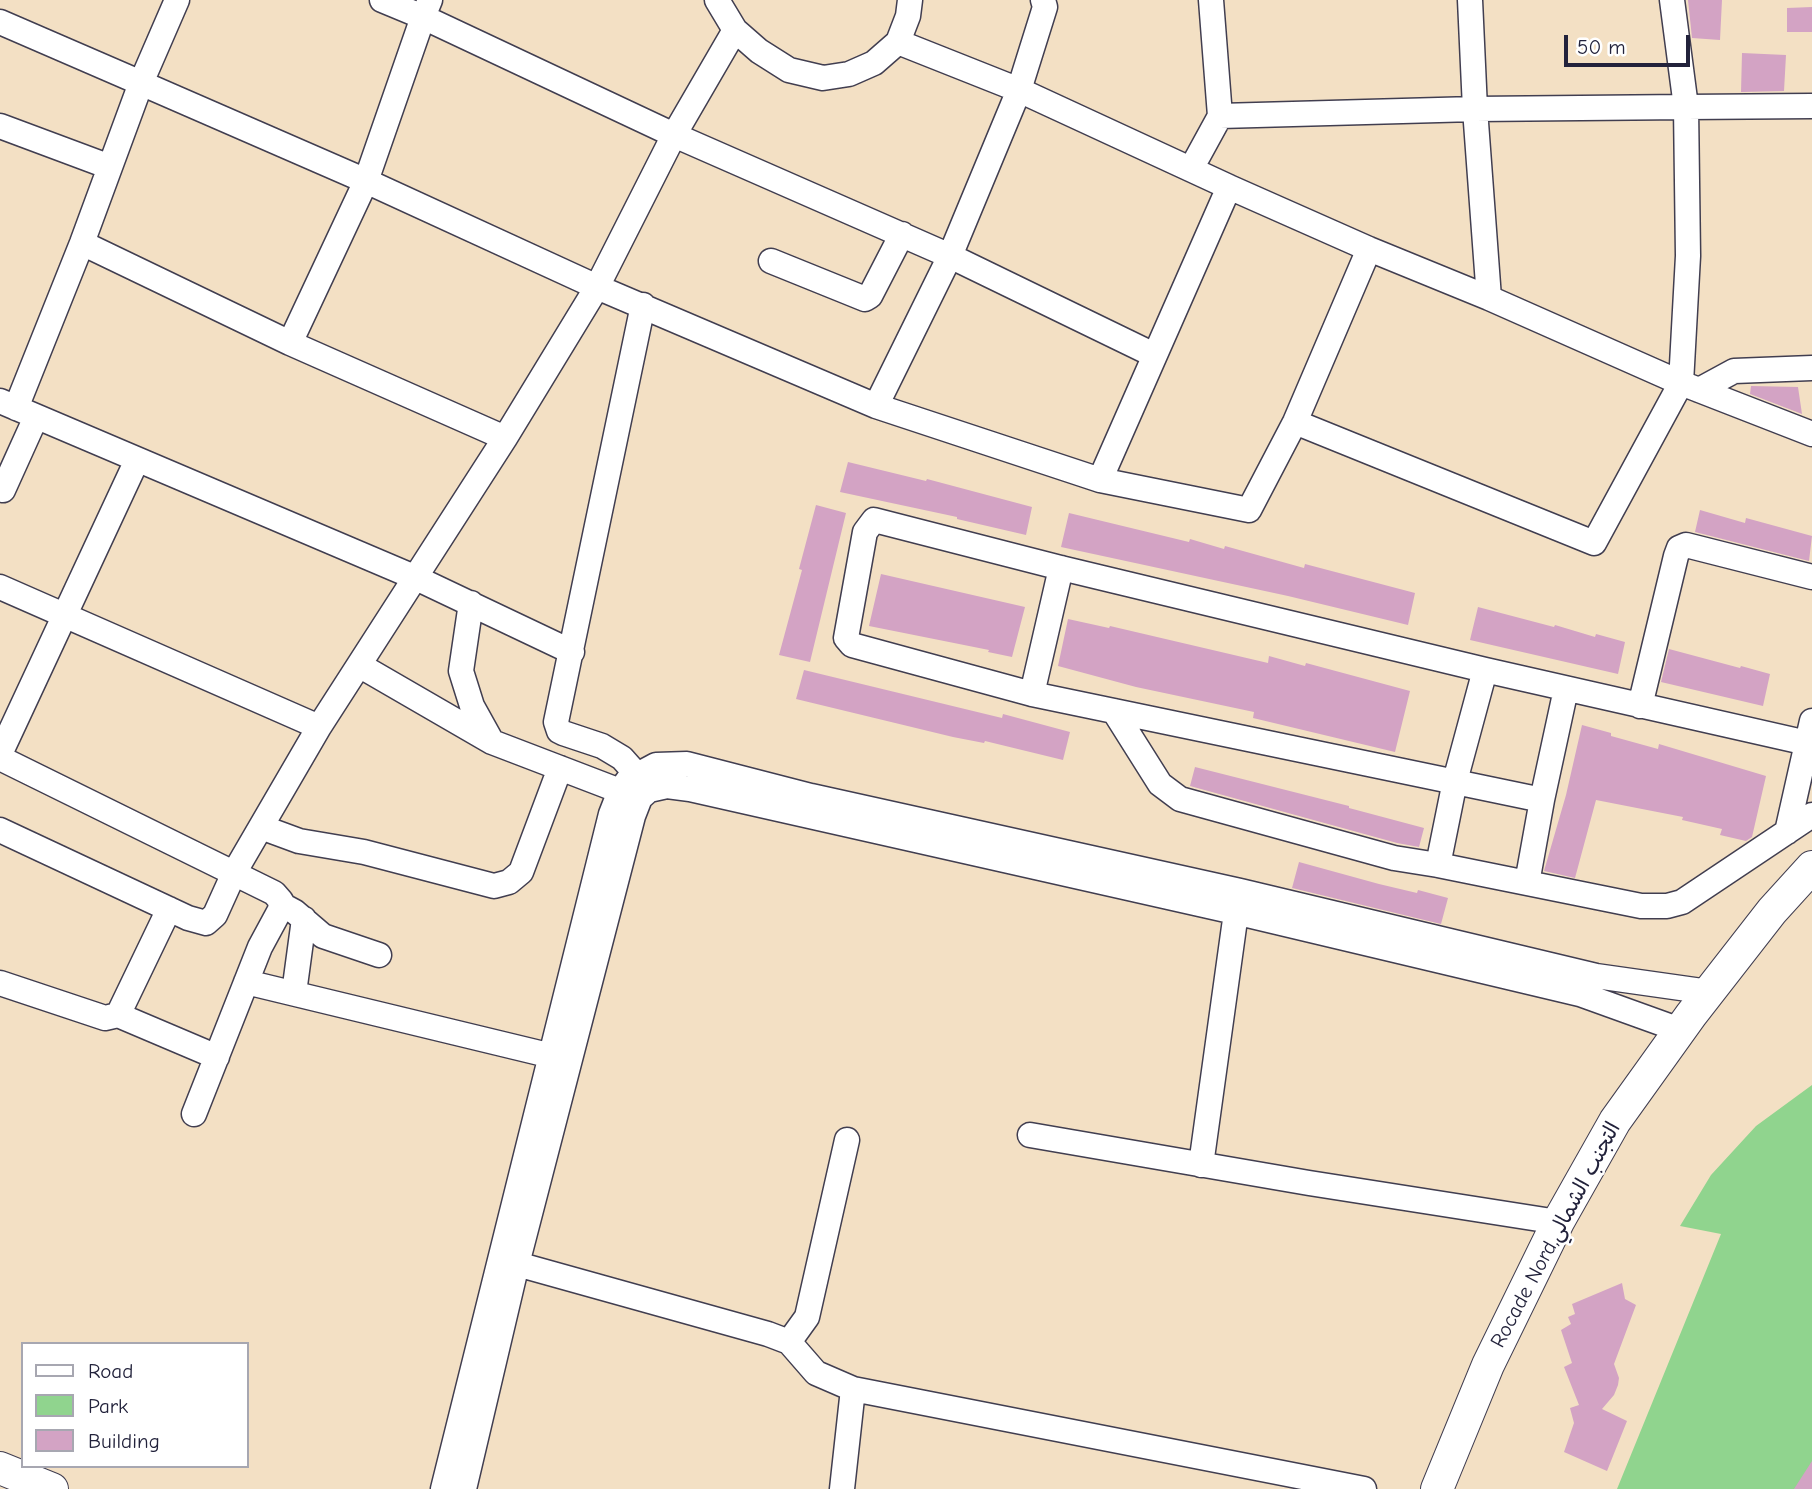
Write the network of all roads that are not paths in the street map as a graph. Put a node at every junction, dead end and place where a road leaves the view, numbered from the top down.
1 (177, 0) edge
2 (382, 0) edge
3 (717, 0) edge
4 (910, 0) edge
5 (1043, 0) edge
6 (1211, 0) edge
7 (1470, 0) edge
8 (1672, 0) edge
9 (427, 8) edge
10 (0, 22) edge
11 (735, 30) junction
12 (898, 42) junction
13 (141, 83) junction
14 (1019, 90) junction
15 (1812, 106) edge
16 (1686, 107) junction
17 (1475, 109) junction
18 (1220, 116) junction
19 (0, 126) edge
20 (674, 135) junction
21 (110, 167) junction
22 (1191, 169) junction
23 (366, 181) junction
24 (1229, 187) junction
25 (902, 234) junction
26 (82, 243) junction
27 (1369, 249) junction
28 (950, 256) junction
29 (771, 261) dead end
30 (597, 287) junction
31 (1489, 298) junction
32 (643, 305) junction
33 (290, 343) junction
34 (1154, 355) junction
35 (1812, 368) edge
36 (1690, 386) junction
37 (876, 406) junction
38 (18, 408) edge
39 (1295, 422) junction
40 (1812, 434) edge
41 (505, 438) junction
42 (137, 460) junction
43 (1100, 480) junction
44 (3, 490) dead end
45 (1060, 568) junction
46 (414, 577) junction
47 (1812, 577) edge
48 (0, 587) edge
49 (471, 603) junction
50 (65, 616) junction
51 (572, 652) junction
52 (359, 665) junction
53 (1485, 670) junction
54 (1566, 689) junction
55 (1032, 694) junction
56 (1640, 706) junction
57 (1114, 711) junction
58 (7, 718) edge
59 (319, 727) junction
60 (1810, 736) edge
61 (492, 742) junction
62 (0, 756) edge
63 (560, 768) junction
64 (1455, 781) junction
65 (643, 782) junction
66 (620, 792) junction
67 (1542, 800) junction
68 (1812, 815) edge
69 (261, 827) junction
70 (0, 830) edge
71 (1787, 832) junction
72 (1438, 864) junction
73 (1812, 867) edge
74 (234, 873) junction
75 (1527, 883) junction
76 (1237, 901) junction
77 (282, 905) junction
78 (169, 909) junction
79 (303, 919) junction
80 (379, 955) dead end
81 (246, 982) junction
82 (0, 983) edge
83 (1709, 992) junction
84 (294, 993) junction
85 (118, 1015) junction
86 (1680, 1030) junction
87 (217, 1057) junction
88 (556, 1065) junction
89 (194, 1114) dead end
90 (1030, 1135) dead end
91 (847, 1140) dead end
92 (1201, 1165) junction
93 (1558, 1222) junction
94 (509, 1263) junction
95 (789, 1342) junction
96 (853, 1389) junction
97 (13, 1479) edge
98 (52, 1489) edge
99 (443, 1489) edge
100 (464, 1489) edge
101 (842, 1489) edge
102 (1364, 1489) edge
103 (1437, 1489) edge

1 - 13 street
2 - 9 street
3 - 11 street
4 - 12 street
5 - 14 street
6 - 18 street
7 - 17 street
8 - 16 street
9 - 20 street
9 - 23 street
10 - 13 street
11 - 12 street
11 - 20 street
12 - 14 street
13 - 21 street
13 - 23 street
14 - 22 street
14 - 28 street
15 - 16 street
16 - 17 street
16 - 36 street
17 - 18 street
17 - 31 street
18 - 22 street
19 - 21 street
20 - 25 street
20 - 30 street
21 - 26 street
22 - 24 street
23 - 30 street
23 - 33 street
24 - 27 street
24 - 34 street
25 - 28 street
25 - 29 street
26 - 33 street
26 - 38 street
27 - 31 street
27 - 39 street
28 - 34 street
28 - 37 street
30 - 32 street
30 - 41 street
31 - 36 street
32 - 37 street
32 - 51 street
33 - 41 street
34 - 43 street
35 - 36 street
36 - 39 street
36 - 40 street
37 - 43 street
38 - 42 street
38 - 44 street
39 - 43 street
41 - 46 street
42 - 46 street
42 - 50 street
45 - 53 street
45 - 55 street
45 - 55 street
46 - 49 street
46 - 52 street
47 - 56 street
48 - 50 street
49 - 51 street
49 - 61 street
50 - 58 street
50 - 59 street
51 - 65 street
52 - 59 street
52 - 61 street
53 - 54 street
53 - 64 street
54 - 56 street
54 - 67 street
55 - 57 street
56 - 60 street
57 - 64 street
57 - 72 street
58 - 62 street
59 - 69 street
60 - 71 street
61 - 63 street
62 - 74 street
63 - 66 street
63 - 69 street
64 - 67 street
64 - 72 street
65 - 66 street
65 - 76 street
65 - 88 street
66 - 88 street
67 - 75 street
68 - 71 street
69 - 74 street
70 - 78 street
71 - 75 street
72 - 75 street
73 - 83 main road, Rocade Nord,التجنب الشمالي
74 - 77 street
74 - 78 street
76 - 83 street
76 - 86 street
76 - 92 street
77 - 79 street
77 - 81 street
78 - 85 street
79 - 80 street
79 - 84 street
81 - 84 street
81 - 87 street
82 - 85 street
83 - 86 main road, Rocade Nord,التجنب الشمالي
84 - 88 street
85 - 87 street
86 - 93 main road, Rocade Nord,التجنب الشمالي
87 - 89 street
88 - 94 street
90 - 92 street
91 - 95 street
92 - 93 street
93 - 103 main road, Rocade Nord,التجنب الشمالي
94 - 95 street
94 - 99 street
94 - 100 street
95 - 96 street
96 - 101 street
96 - 102 street
97 - 98 main road

